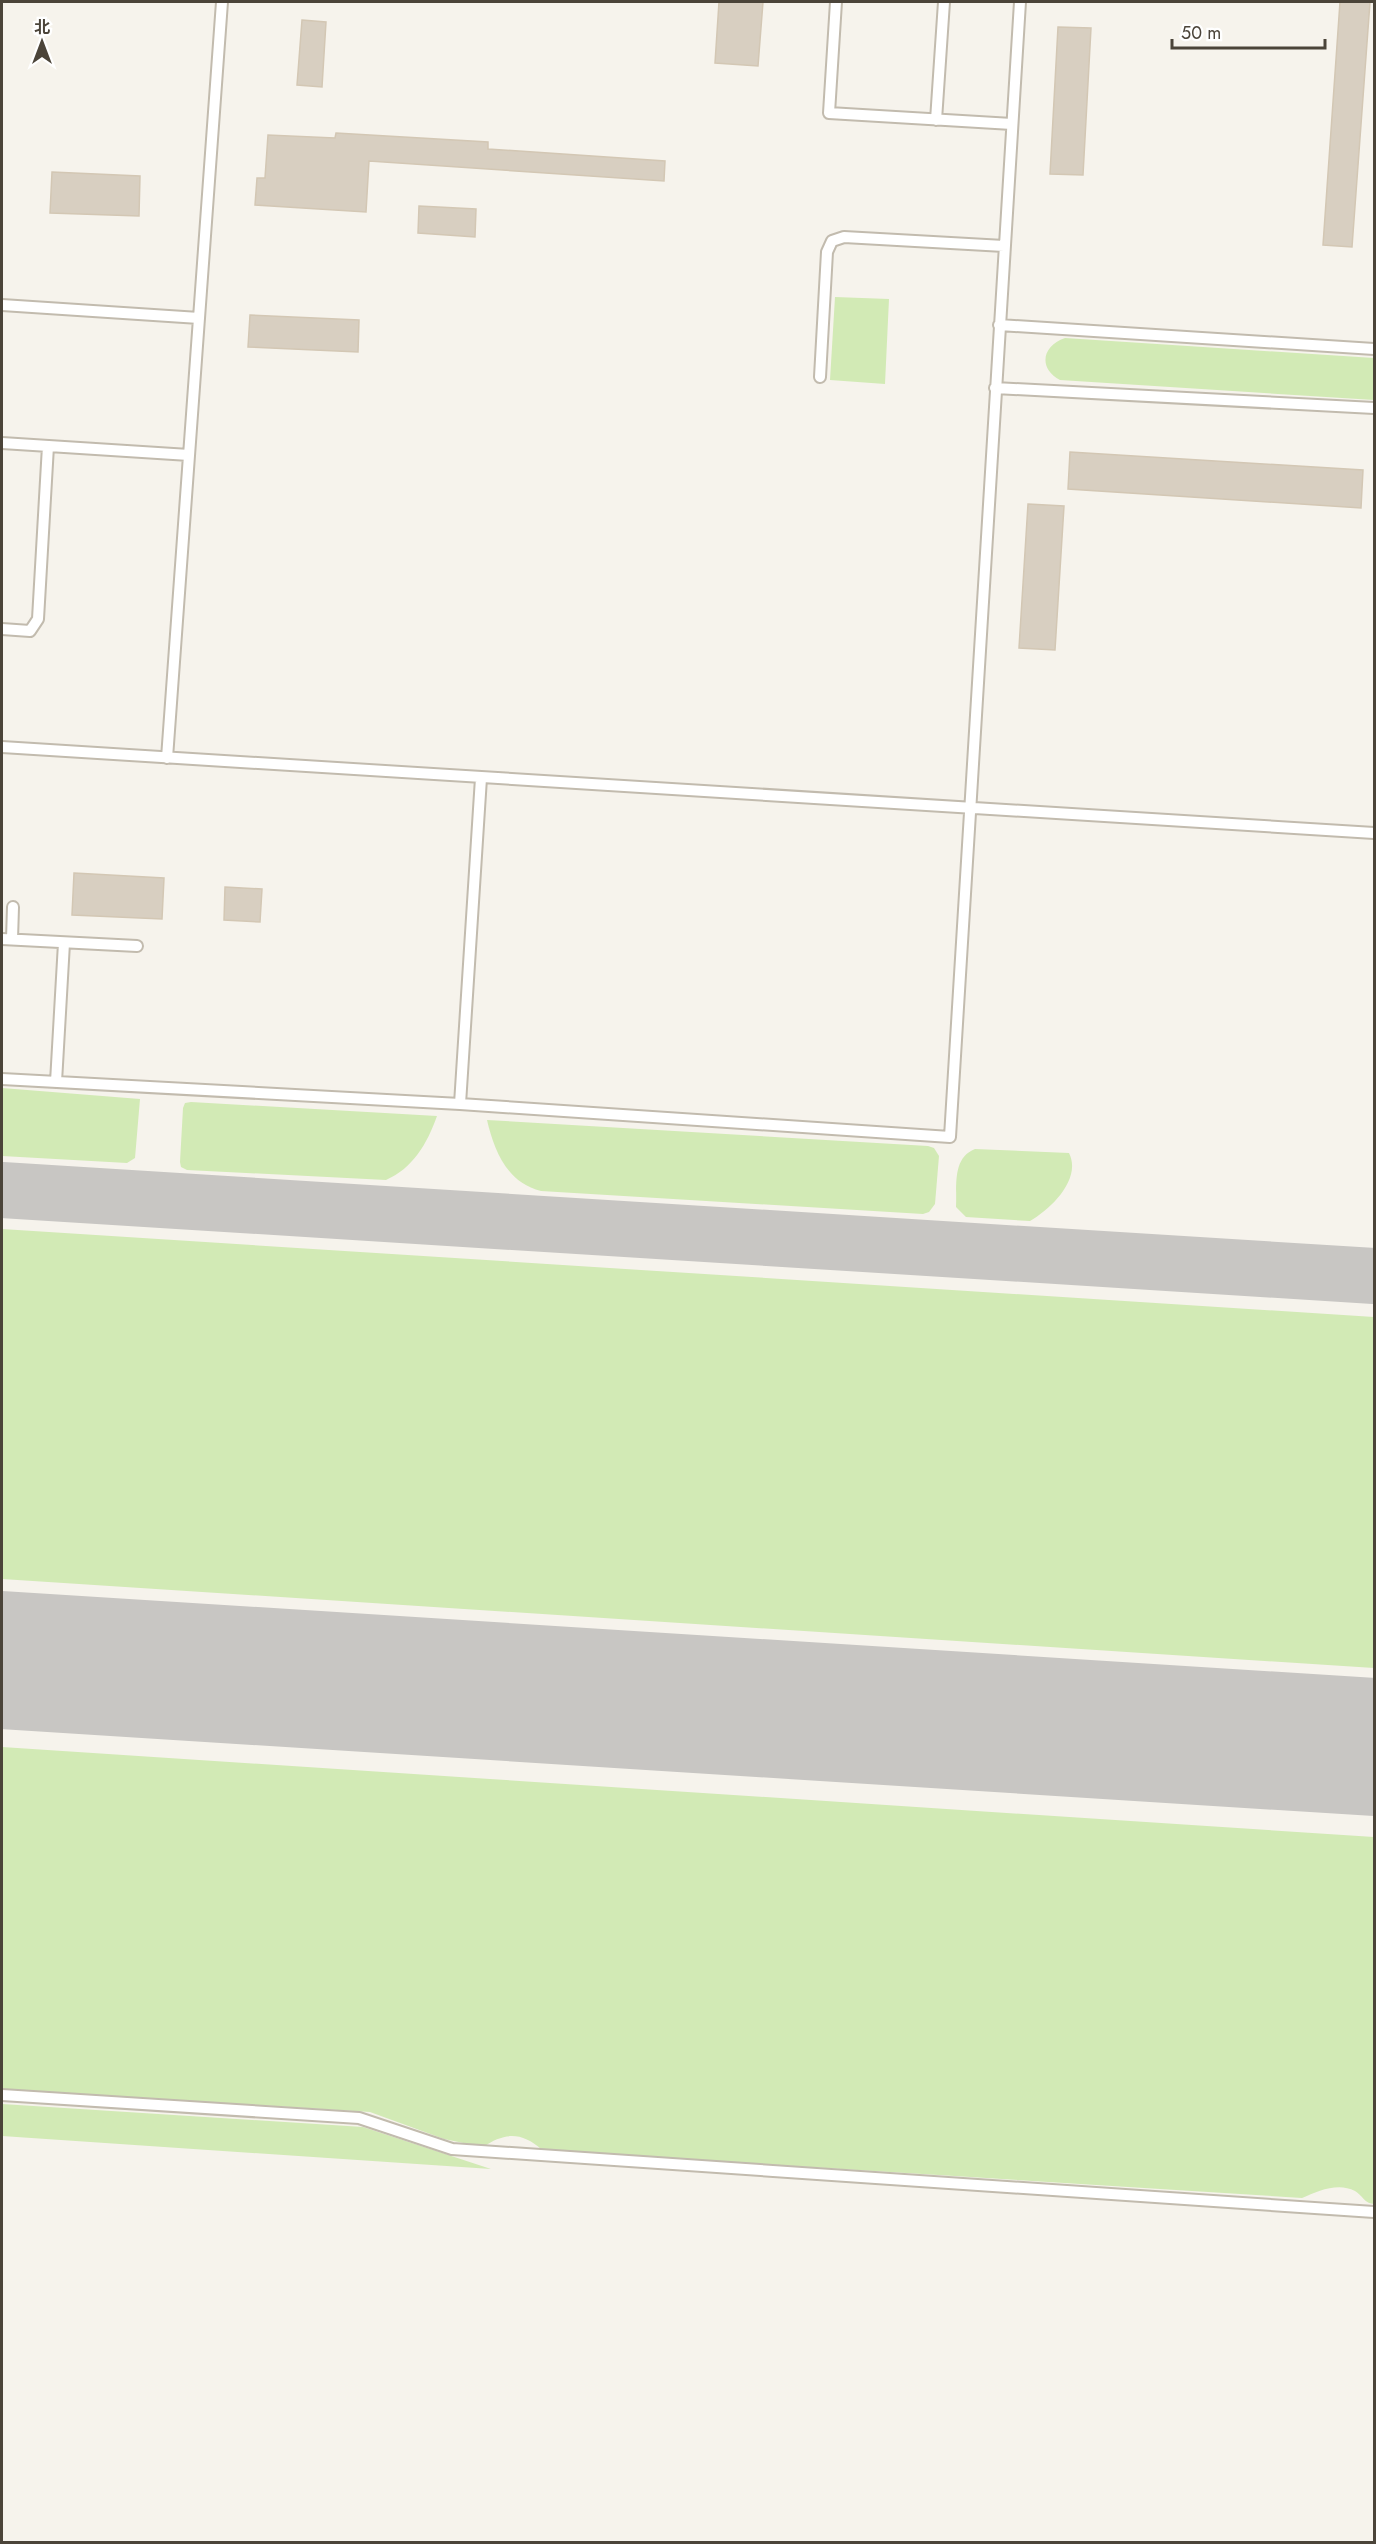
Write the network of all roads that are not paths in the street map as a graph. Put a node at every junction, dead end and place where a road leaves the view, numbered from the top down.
1 (222, 2) edge
2 (836, 2) edge
3 (944, 2) edge
4 (1020, 2) edge
5 (936, 120) junction
6 (1012, 124) junction
7 (1004, 246) junction
8 (2, 305) edge
9 (199, 318) junction
10 (999, 324) junction
11 (1374, 349) edge
12 (820, 377) dead end
13 (995, 388) junction
14 (1374, 408) edge
15 (2, 443) edge
16 (48, 446) junction
17 (189, 455) junction
18 (2, 629) edge
19 (2, 747) edge
20 (167, 758) junction
21 (481, 778) junction
22 (970, 807) junction
23 (1374, 833) edge
24 (13, 907) dead end
25 (7, 939) edge
26 (64, 943) junction
27 (136, 946) dead end
28 (2, 1079) edge
29 (56, 1082) junction
30 (460, 1104) junction
31 (2, 2095) edge
32 (1374, 2212) edge

1 - 9 lane
2 - 5 lane
3 - 5 lane
4 - 6 lane
5 - 6 lane
6 - 7 lane
7 - 10 lane
7 - 12 lane
8 - 9 lane
9 - 17 lane
10 - 11 lane
10 - 13 lane
13 - 14 lane
13 - 22 lane
15 - 16 lane
16 - 17 lane
16 - 18 lane
17 - 20 lane
19 - 20 lane
20 - 21 lane
21 - 22 lane
21 - 30 lane
22 - 23 lane
22 - 30 lane
24 - 25 lane
25 - 26 lane
26 - 27 lane
26 - 29 lane
28 - 29 lane
29 - 30 lane
31 - 32 lane

